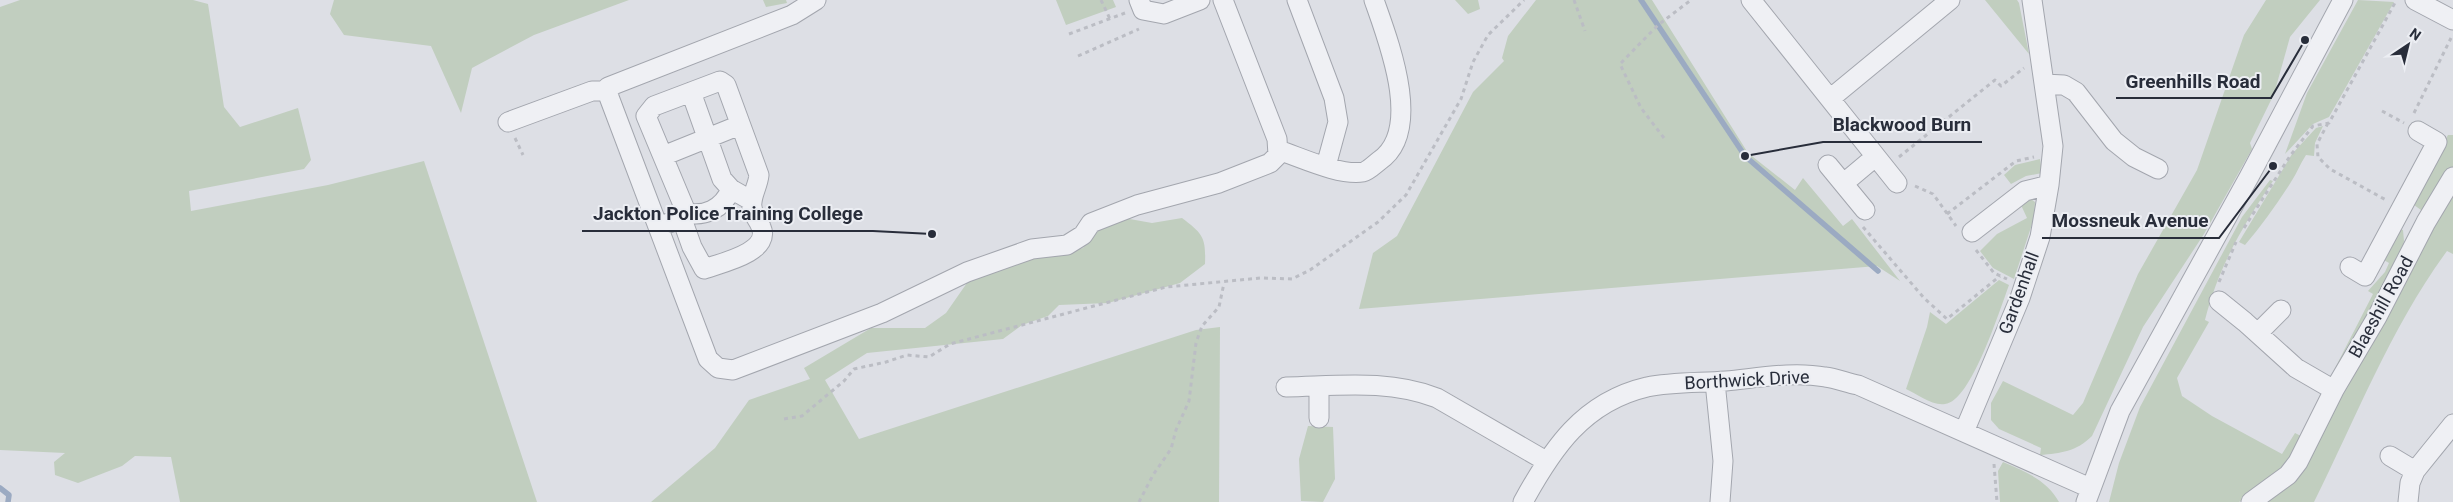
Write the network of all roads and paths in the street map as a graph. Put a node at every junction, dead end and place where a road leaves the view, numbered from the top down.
1 (816, 0) edge
2 (1101, 0) edge
3 (1200, 0) edge
4 (1223, 0) edge
5 (1296, 0) edge
6 (1374, 0) edge
7 (1524, 0) edge
8 (1574, 0) edge
9 (1691, 0) edge
10 (1751, 0) edge
11 (1950, 0) edge
12 (2032, 0) edge
13 (2343, 0) edge
14 (2397, 0) edge
15 (2422, 1) edge
16 (1143, 6) edge
17 (1110, 19) junction
18 (2453, 20) edge
19 (1585, 31) dead end
20 (1069, 34) dead end
21 (2453, 35) edge
22 (2040, 55) junction
23 (1078, 56) dead end
24 (2044, 84) junction
25 (609, 91) junction
26 (691, 92) junction
27 (1831, 98) junction
28 (2382, 111) dead end
29 (508, 122) dead end
30 (2329, 122) junction
31 (740, 125) junction
32 (2413, 128) junction
33 (1664, 138) dead end
34 (708, 139) junction
35 (1278, 150) junction
36 (2052, 153) junction
37 (663, 156) junction
38 (1828, 165) dead end
39 (1326, 166) junction
40 (1886, 169) junction
41 (2158, 169) dead end
42 (2453, 177) edge
43 (1844, 183) junction
44 (2049, 184) junction
45 (731, 189) junction
46 (752, 201) junction
47 (2402, 209) junction
48 (1865, 210) joint
49 (1947, 214) dead end
50 (683, 216) junction
51 (2426, 222) junction
52 (659, 226) junction
53 (1972, 232) dead end
54 (2350, 268) dead end
55 (2000, 276) dead end
56 (1224, 283) junction
57 (2219, 302) joint
58 (2281, 310) dead end
59 (2258, 333) junction
60 (1716, 382) junction
61 (1286, 387) dead end
62 (1319, 387) junction
63 (2334, 390) junction
64 (1319, 418) dead end
65 (784, 419) dead end
66 (2453, 424) edge
67 (1964, 432) junction
68 (1993, 446) junction
69 (2390, 456) dead end
70 (1546, 460) junction
71 (2415, 471) junction
72 (2088, 495) edge
73 (1139, 502) edge
74 (1523, 502) edge
75 (1720, 502) edge
76 (1997, 502) edge
77 (2251, 502) edge
78 (2408, 502) edge

1 - 25 street
2 - 17 path
3 - 16 street
4 - 35 street
5 - 39 street
6 - 39 street
7 - 56 path
8 - 19 path
9 - 33 path
10 - 27 street
11 - 27 street
12 - 22 street, Gardenhall
13 - 72 street
14 - 30 path
15 - 18 street
16 - 17 path
16 - 23 path
17 - 20 path
21 - 32 path
22 - 24 street, Gardenhall
22 - 40 path
24 - 36 street, Gardenhall
24 - 41 street
25 - 29 street
25 - 52 street
26 - 31 street
26 - 34 street
26 - 37 street
27 - 40 street
28 - 32 path
30 - 47 path
30 - 57 path
31 - 34 street
31 - 46 street
32 - 47 street
34 - 37 street
34 - 45 street
35 - 39 street
35 - 52 street
36 - 44 street, Gardenhall
36 - 49 path
37 - 50 street
38 - 43 street
40 - 43 street
42 - 51 street, Blaeshill Road
43 - 48 street
44 - 53 street
44 - 67 street, Gardenhall
45 - 46 street
45 - 50 street
46 - 50 street
47 - 51 street
47 - 54 street
48 - 55 path
50 - 52 street
51 - 63 street, Blaeshill Road
56 - 65 path
56 - 73 path
57 - 59 street
58 - 59 street
59 - 63 street
60 - 67 street, Borthwick Drive
60 - 70 street, Borthwick Drive
60 - 75 street
61 - 62 street
62 - 64 street
62 - 70 street
63 - 77 street, Blaeshill Road
66 - 71 street
67 - 68 street, Borthwick Drive
68 - 72 street, Borthwick Drive
68 - 76 path
69 - 71 street
70 - 74 street, Borthwick Drive
71 - 78 street

